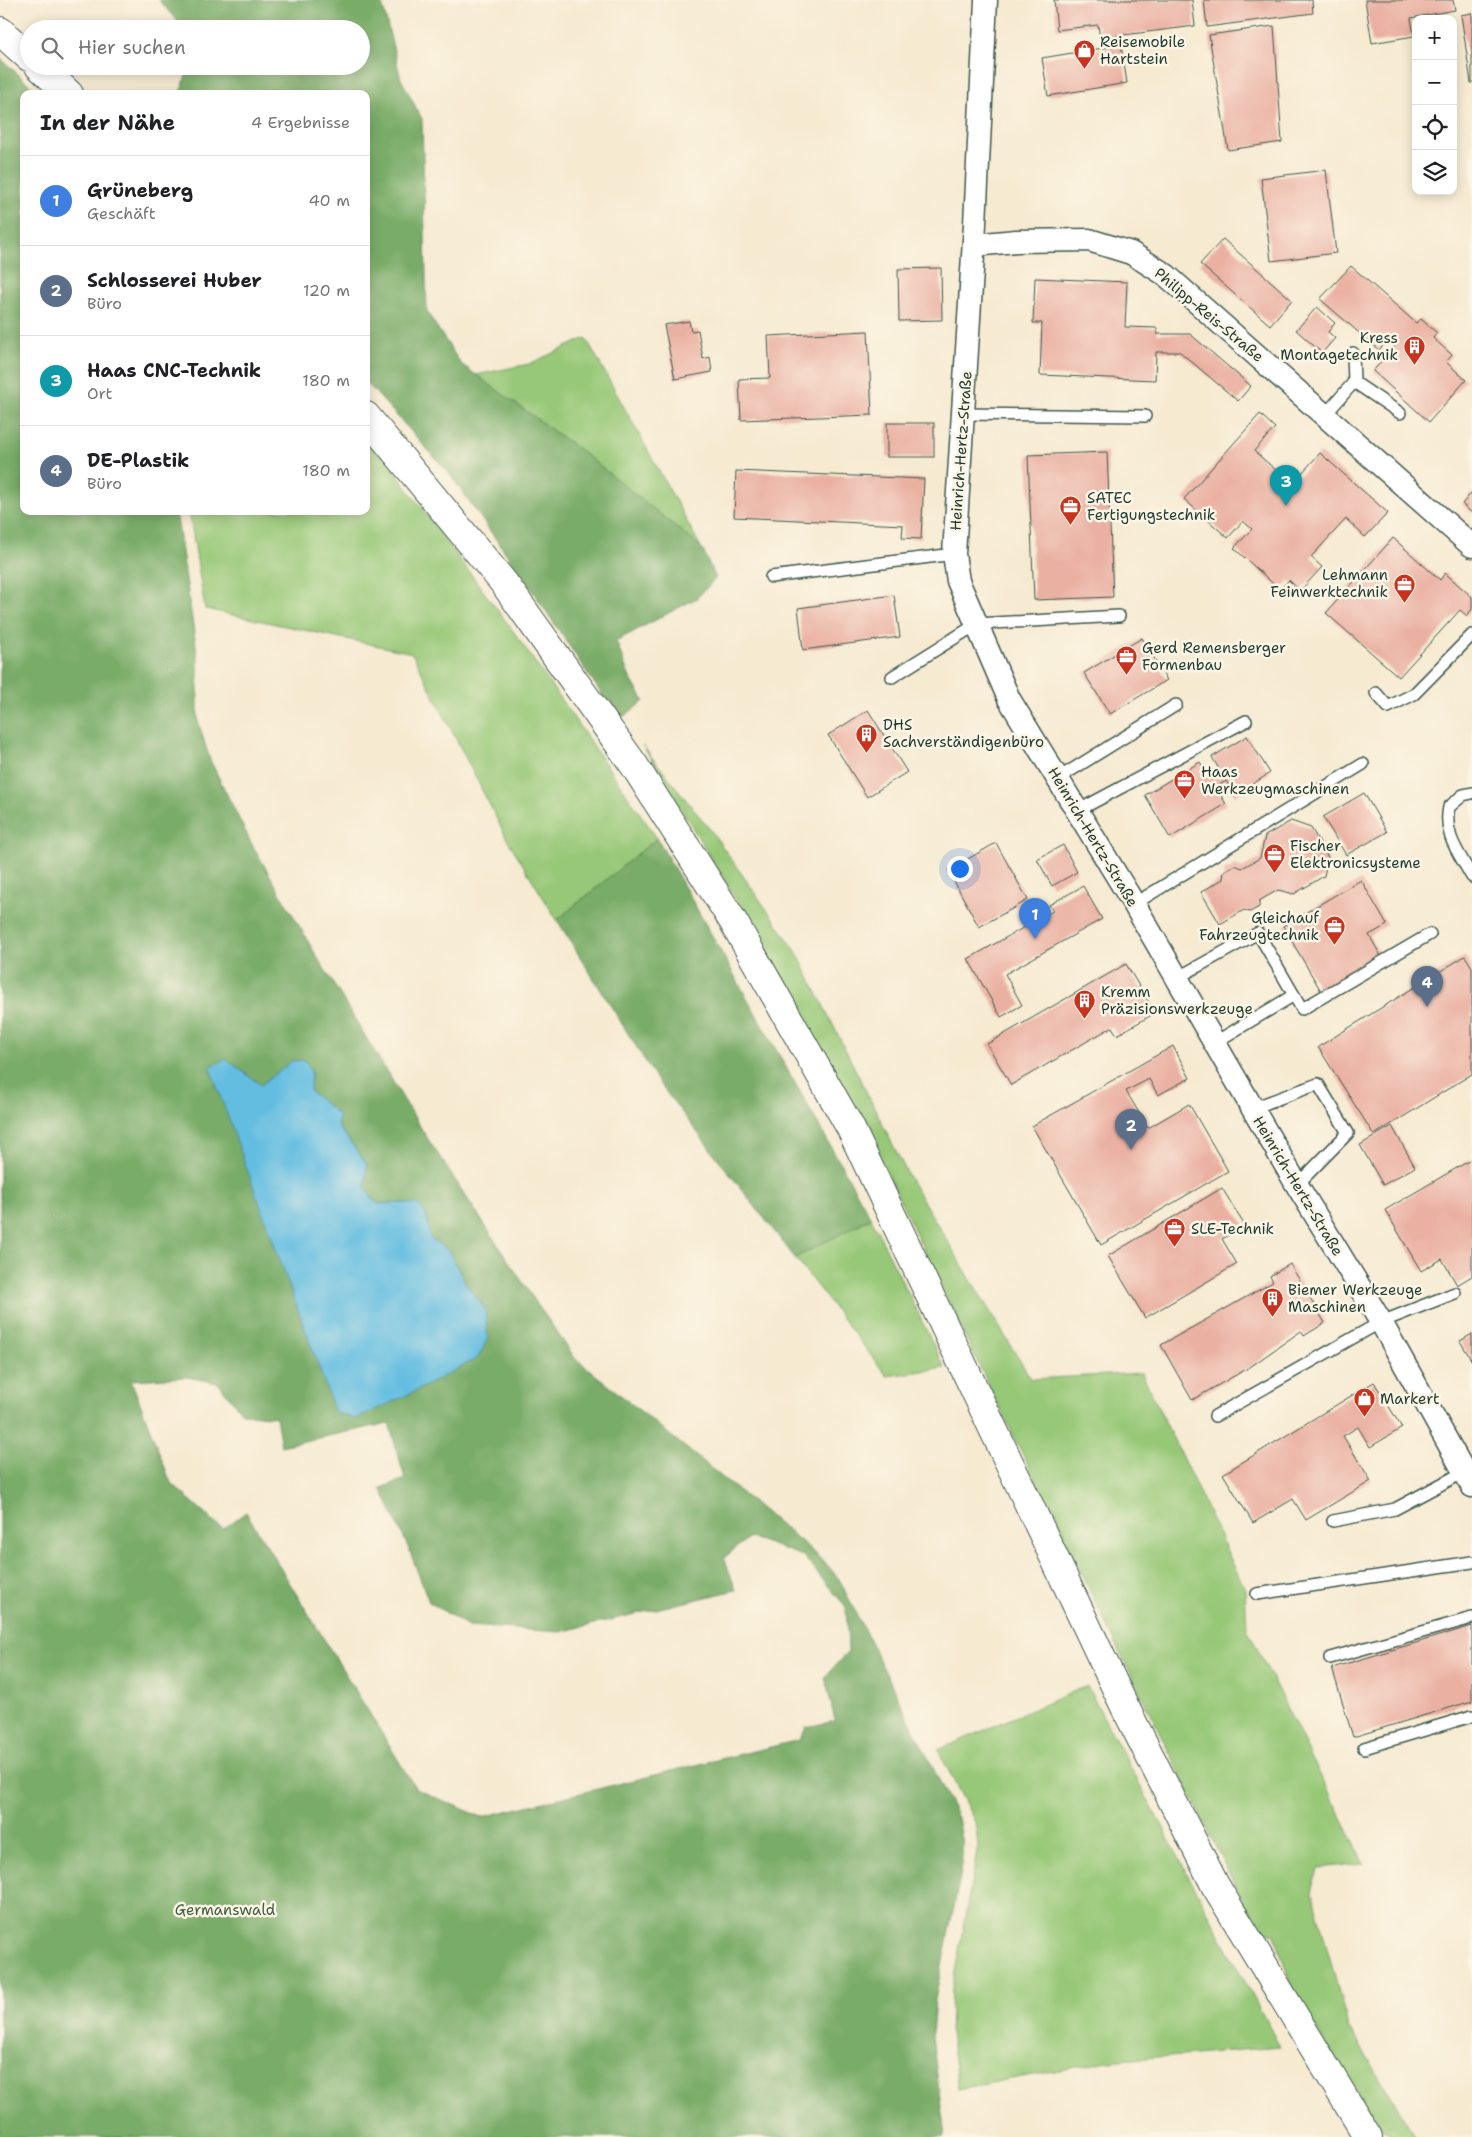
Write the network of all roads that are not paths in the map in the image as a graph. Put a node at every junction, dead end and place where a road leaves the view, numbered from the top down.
1 (986, 0) edge
2 (0, 30) edge
3 (20, 49) edge
4 (49, 75) edge
5 (65, 90) edge
6 (974, 245) junction
7 (1353, 353) dead end
8 (1354, 382) junction
9 (1400, 413) dead end
10 (963, 414) junction
11 (1325, 415) junction
12 (1145, 416) dead end
13 (370, 421) edge
14 (1472, 546) edge
15 (954, 554) junction
16 (771, 577) dead end
17 (1120, 616) dead end
18 (977, 624) junction
19 (1472, 635) edge
20 (892, 678) dead end
21 (1376, 693) dead end
22 (1176, 705) dead end
23 (1246, 721) dead end
24 (1363, 764) dead end
25 (1057, 779) junction
26 (1472, 793) edge
27 (1077, 811) junction
28 (1472, 877) edge
29 (1134, 904) junction
30 (1430, 934) dead end
31 (1177, 978) junction
32 (1294, 995) junction
33 (1214, 1043) junction
34 (1252, 1108) junction
35 (1297, 1185) junction
36 (1455, 1293) dead end
37 (1381, 1322) junction
38 (1215, 1416) dead end
39 (1468, 1479) edge
40 (1334, 1521) dead end
41 (1472, 1562) edge
42 (1257, 1594) dead end
43 (1472, 1618) edge
44 (1330, 1658) dead end
45 (1472, 1716) edge
46 (1364, 1748) dead end
47 (1368, 2137) edge

1 - 6 street, Heinrich-Hertz-Straße
2 - 3 main road
4 - 5 main road
6 - 10 street, Heinrich-Hertz-Straße
6 - 11 street, Philipp-Reis-Straße
7 - 8 lane
8 - 9 lane
8 - 11 lane
10 - 12 lane
10 - 15 street, Heinrich-Hertz-Straße
11 - 14 street, Philipp-Reis-Straße
13 - 47 main road
15 - 16 lane
15 - 18 street, Heinrich-Hertz-Straße
17 - 18 lane
18 - 20 lane
18 - 25 street, Heinrich-Hertz-Straße
19 - 21 lane
22 - 25 lane
23 - 27 lane
24 - 29 lane
25 - 27 street, Heinrich-Hertz-Straße
26 - 28 lane
27 - 29 street, Heinrich-Hertz-Straße
29 - 31 street, Heinrich-Hertz-Straße
30 - 32 lane
31 - 32 lane
31 - 33 street, Heinrich-Hertz-Straße
32 - 33 lane
33 - 34 street, Heinrich-Hertz-Straße
34 - 35 street, Heinrich-Hertz-Straße
34 - 35 lane
35 - 37 street, Heinrich-Hertz-Straße
36 - 37 lane
37 - 38 lane
37 - 39 street, Heinrich-Hertz-Straße
39 - 40 lane
41 - 42 lane
43 - 44 lane
45 - 46 lane

